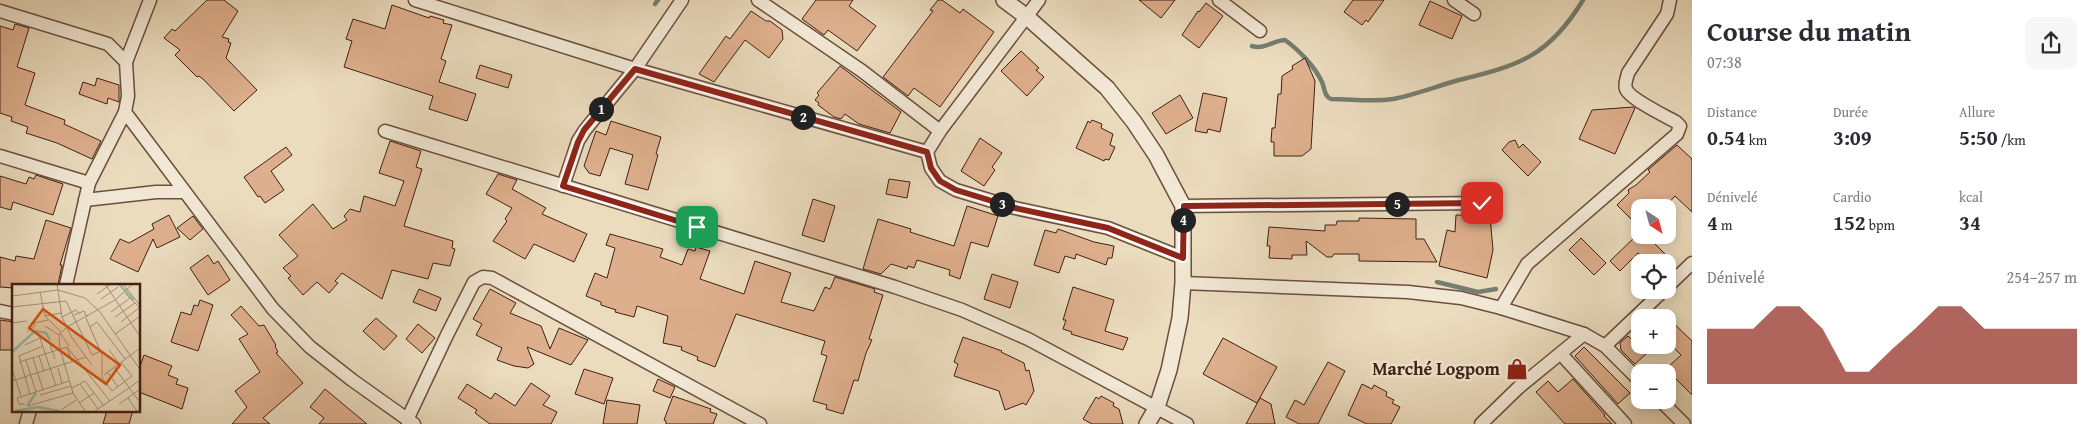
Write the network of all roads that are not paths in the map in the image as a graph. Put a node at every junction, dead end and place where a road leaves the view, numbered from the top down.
1 (150, 0) edge
2 (415, 0) edge
3 (682, 0) edge
4 (758, 0) edge
5 (1004, 0) edge
6 (1039, 0) edge
7 (1219, 0) edge
8 (1454, 0) edge
9 (1670, 0) edge
10 (0, 11) edge
11 (1474, 14) dead end
12 (1027, 17) junction
13 (1260, 31) dead end
14 (126, 62) junction
15 (635, 69) junction
16 (125, 112) junction
17 (940, 131) junction
18 (385, 132) dead end
19 (927, 152) junction
20 (0, 156) edge
21 (90, 183) junction
22 (563, 186) junction
23 (183, 192) junction
24 (85, 200) junction
25 (1482, 203) dead end
26 (1184, 206) junction
27 (1183, 258) junction
28 (1692, 263) edge
29 (1676, 278) edge
30 (1183, 283) junction
31 (66, 284) edge
32 (1655, 299) edge
33 (1501, 308) junction
34 (1584, 334) junction
35 (1605, 346) junction
36 (1561, 354) junction
37 (1631, 372) edge
38 (1157, 407) junction
39 (1669, 409) edge
40 (411, 422) edge
41 (760, 424) edge
42 (1147, 424) edge
43 (1187, 424) edge
44 (1481, 424) edge
45 (1625, 424) edge
46 (1684, 424) edge

1 - 14 street
2 - 15 street
3 - 15 street
4 - 17 street
5 - 12 street
6 - 12 street
7 - 13 street
8 - 11 street
9 - 33 street
10 - 14 street
12 - 17 street
12 - 26 street
14 - 16 street
15 - 19 street
15 - 22 street
16 - 21 street
16 - 23 street
17 - 19 street
18 - 22 street
19 - 27 street
20 - 21 street
21 - 24 street
22 - 38 street
23 - 24 street
23 - 40 street
24 - 31 street
25 - 26 street
26 - 27 street
27 - 30 street
28 - 29 street
30 - 33 street
30 - 38 street
32 - 35 street
33 - 34 street
34 - 35 street
34 - 36 street
35 - 37 street
36 - 44 street
36 - 45 street
38 - 42 street
38 - 43 street
39 - 46 street
40 - 41 street

